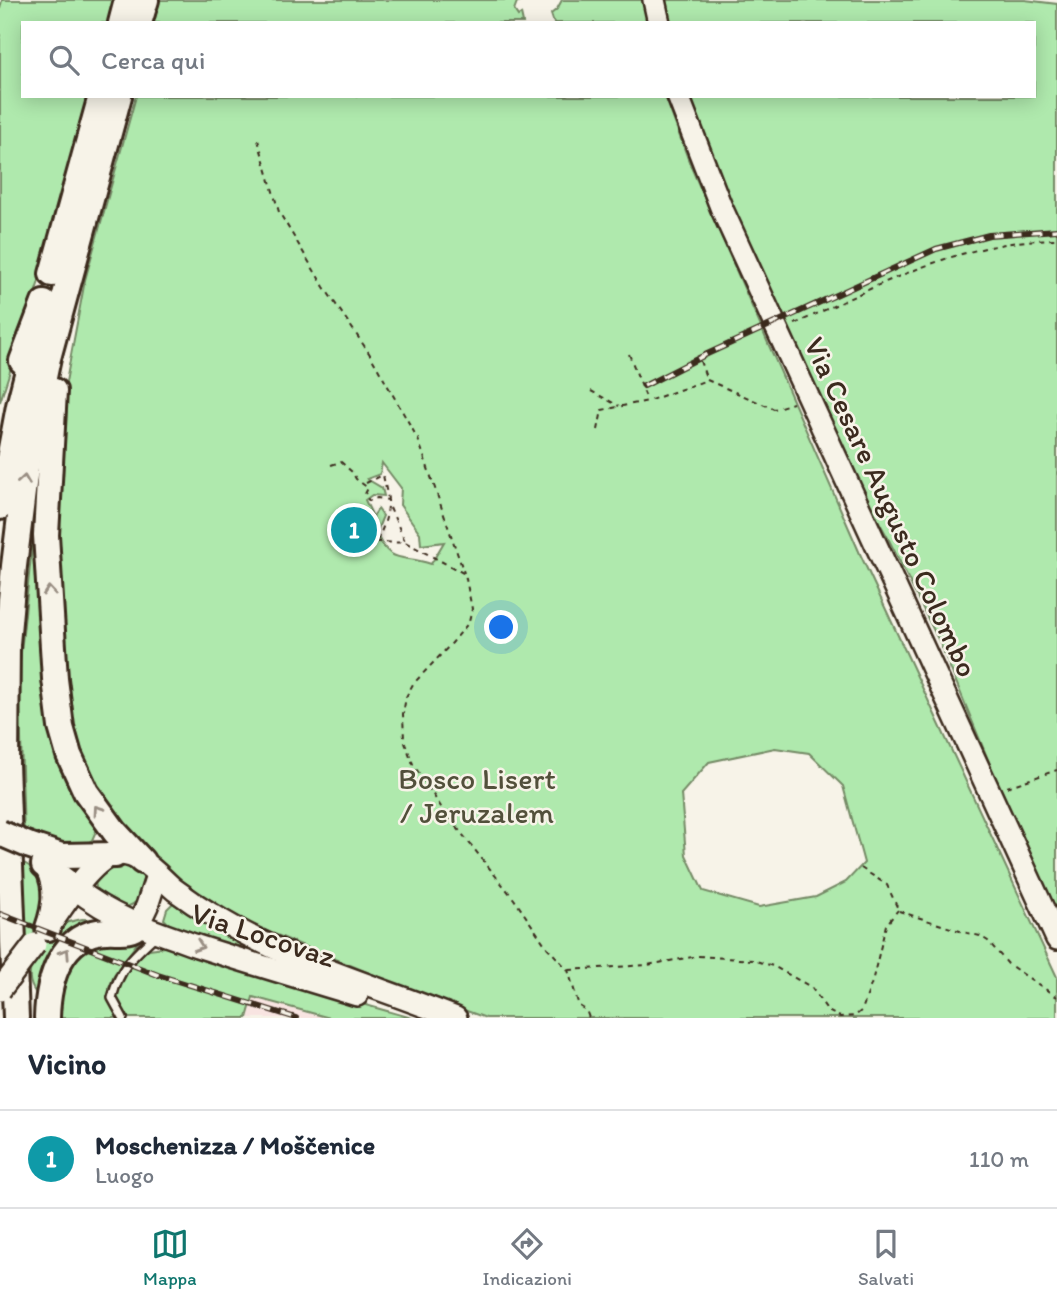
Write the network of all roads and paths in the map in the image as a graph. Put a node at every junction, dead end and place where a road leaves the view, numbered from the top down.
1 (127, 0) edge
2 (146, 0) edge
3 (654, 0) edge
4 (122, 21) edge
5 (140, 21) edge
6 (659, 21) edge
7 (100, 98) edge
8 (118, 98) edge
9 (679, 98) edge
10 (258, 140) dead end
11 (83, 228) junction
12 (1057, 239) edge
13 (44, 303) junction
14 (778, 332) junction
15 (629, 354) dead end
16 (700, 361) dead end
17 (707, 380) junction
18 (591, 391) dead end
19 (808, 398) junction
20 (648, 401) junction
21 (620, 406) junction
22 (0, 419) edge
23 (598, 430) dead end
24 (331, 465) dead end
25 (365, 484) junction
26 (388, 500) junction
27 (389, 506) junction
28 (0, 507) edge
29 (366, 538) dead end
30 (375, 542) junction
31 (405, 542) junction
32 (366, 543) dead end
33 (465, 574) junction
34 (1057, 770) edge
35 (990, 794) junction
36 (0, 833) edge
37 (0, 845) edge
38 (115, 855) junction
39 (35, 857) junction
40 (150, 868) junction
41 (861, 869) dead end
42 (76, 889) junction
43 (898, 911) junction
44 (112, 914) junction
45 (148, 929) junction
46 (42, 936) junction
47 (1057, 939) edge
48 (568, 970) junction
49 (0, 990) edge
50 (1057, 997) edge
51 (16, 1017) edge
52 (47, 1018) edge
53 (123, 1018) edge
54 (440, 1018) edge
55 (456, 1018) edge
56 (589, 1018) edge

1 - 4 highway
2 - 5 highway
3 - 6 main road
7 - 13 highway
8 - 11 highway
9 - 14 main road, Via Cesare Augusto Colombo
10 - 33 path
40 -> 11 highway
51 -> 11 highway
12 - 14 path
13 - 22 highway
13 - 28 highway
14 - 19 main road, Via Cesare Augusto Colombo
15 - 20 path
16 - 17 path
17 - 19 path
17 - 20 path
18 - 21 path
19 - 35 main road, Via Cesare Augusto Colombo
20 - 21 path
21 - 23 path
24 - 25 path
25 - 26 path
25 - 26 path
26 - 27 path
27 - 30 path
27 - 31 path
29 - 30 path
30 - 31 path
30 - 32 path
31 - 33 path
33 - 48 path
34 - 35 path
35 - 47 main road, Via Cesare Augusto Colombo
36 - 39 highway, bridge
37 - 39 highway
38 - 39 highway
38 - 40 main road, Via Locovaz
38 - 42 main road
39 - 42 highway
39 - 46 highway
40 - 45 main road
40 - 55 main road, Via Locovaz
41 - 43 path
42 - 44 main road, Via Locovaz
42 - 46 main road
43 - 48 path
43 - 50 path
44 - 45 main road, Via Locovaz
44 - 46 main road
52 -> 45 highway
45 - 53 lane
45 -> 54 main road, Via Locovaz
46 - 49 main road, bridge
48 - 56 path

